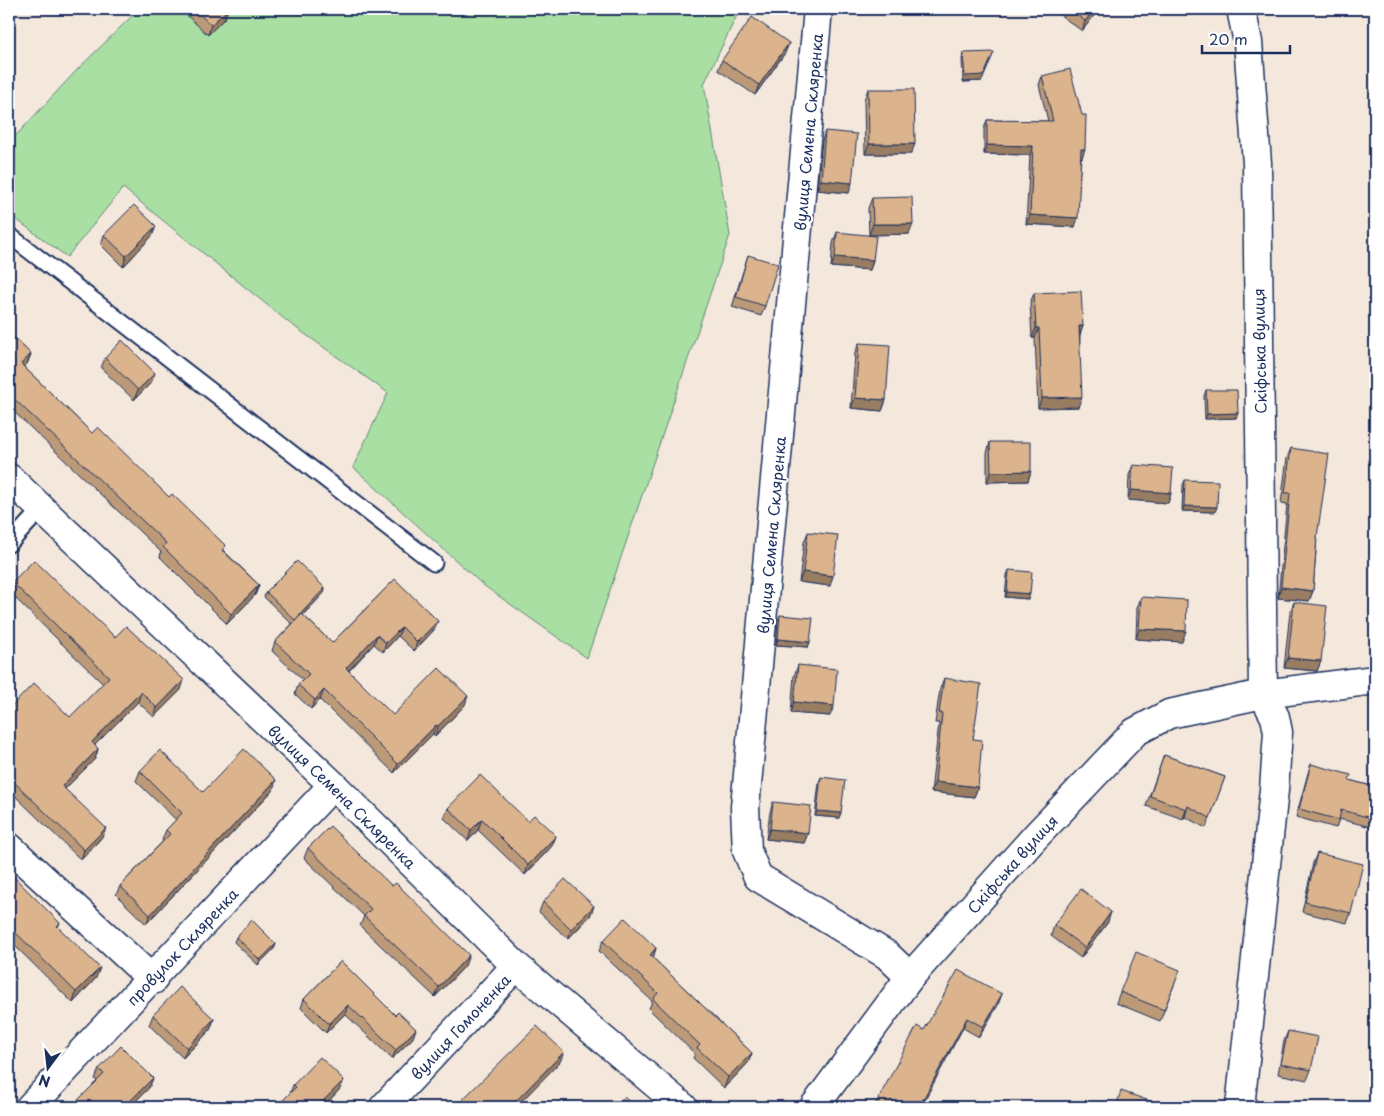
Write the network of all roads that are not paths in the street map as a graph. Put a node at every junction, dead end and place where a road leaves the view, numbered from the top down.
1 (818, 9) edge
2 (1241, 9) edge
3 (9, 235) edge
4 (9, 478) edge
5 (41, 509) junction
6 (9, 544) edge
7 (434, 563) dead end
8 (1375, 680) edge
9 (1263, 694) junction
10 (333, 785) junction
11 (9, 847) edge
12 (516, 966) junction
13 (910, 977) junction
14 (153, 980) junction
15 (30, 1107) edge
16 (384, 1107) edge
17 (683, 1107) edge
18 (814, 1107) edge
19 (1240, 1107) edge

1 - 13 street, вулиця Семена Скляренка
2 - 9 street, Скіфська вулиця
3 - 7 lane
4 - 5 street, вулиця Семена Скляренка
5 - 6 lane
5 - 10 street, вулиця Семена Скляренка
8 - 9 street, Скіфська вулиця
9 - 13 street, Скіфська вулиця
9 - 19 street, Скіфська вулиця
10 - 12 street, вулиця Семена Скляренка
10 - 14 street, провулок Скляренка
11 - 14 street
12 - 16 street, вулиця Гомоненка
12 - 17 street, вулиця Семена Скляренка
13 - 18 street, Скіфська вулиця
14 - 15 street, провулок Скляренка

